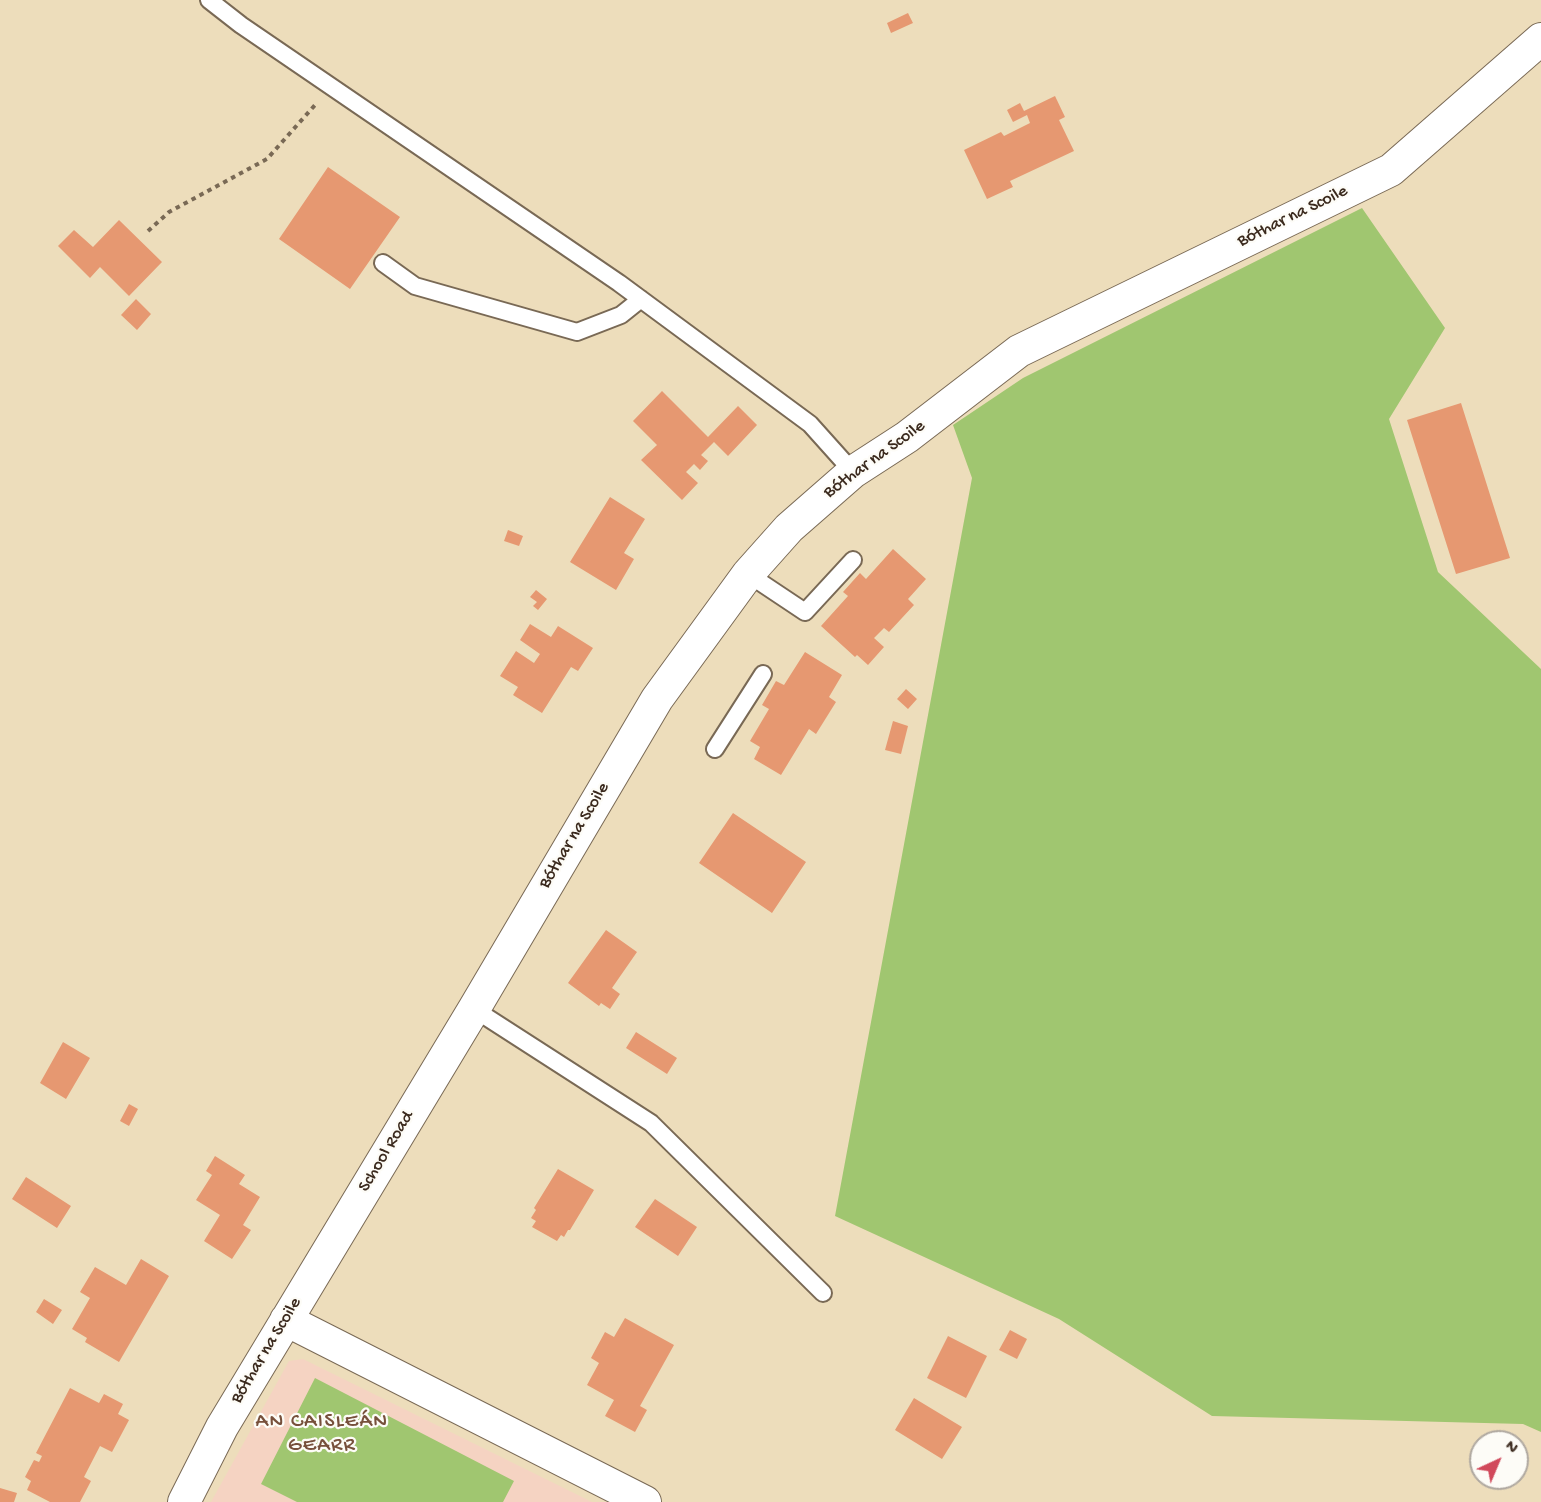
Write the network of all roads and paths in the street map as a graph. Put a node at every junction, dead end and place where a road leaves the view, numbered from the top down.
1 (209, 0) edge
2 (1541, 39) edge
3 (332, 87) junction
4 (148, 231) dead end
5 (383, 263) dead end
6 (641, 298) junction
7 (853, 472) junction
8 (853, 560) dead end
9 (748, 574) junction
10 (763, 674) dead end
11 (715, 749) dead end
12 (474, 1009) junction
13 (418, 1101) joint
14 (356, 1203) joint
15 (823, 1293) dead end
16 (286, 1320) junction
17 (184, 1502) edge
18 (645, 1502) edge

1 - 3 lane
2 - 7 street, Bóthar na Scoile
3 - 4 path
3 - 6 lane
5 - 6 lane
6 - 7 lane
7 - 9 street, Bóthar na Scoile
8 - 9 lane
9 - 12 street, Bóthar na Scoile
10 - 11 lane
12 - 13 street, Bóthar na Scoile
12 - 15 lane
13 - 14 street, School Road
14 - 16 street, Bóthar na Scoile
16 - 17 street, Bóthar na Scoile
16 - 18 street

